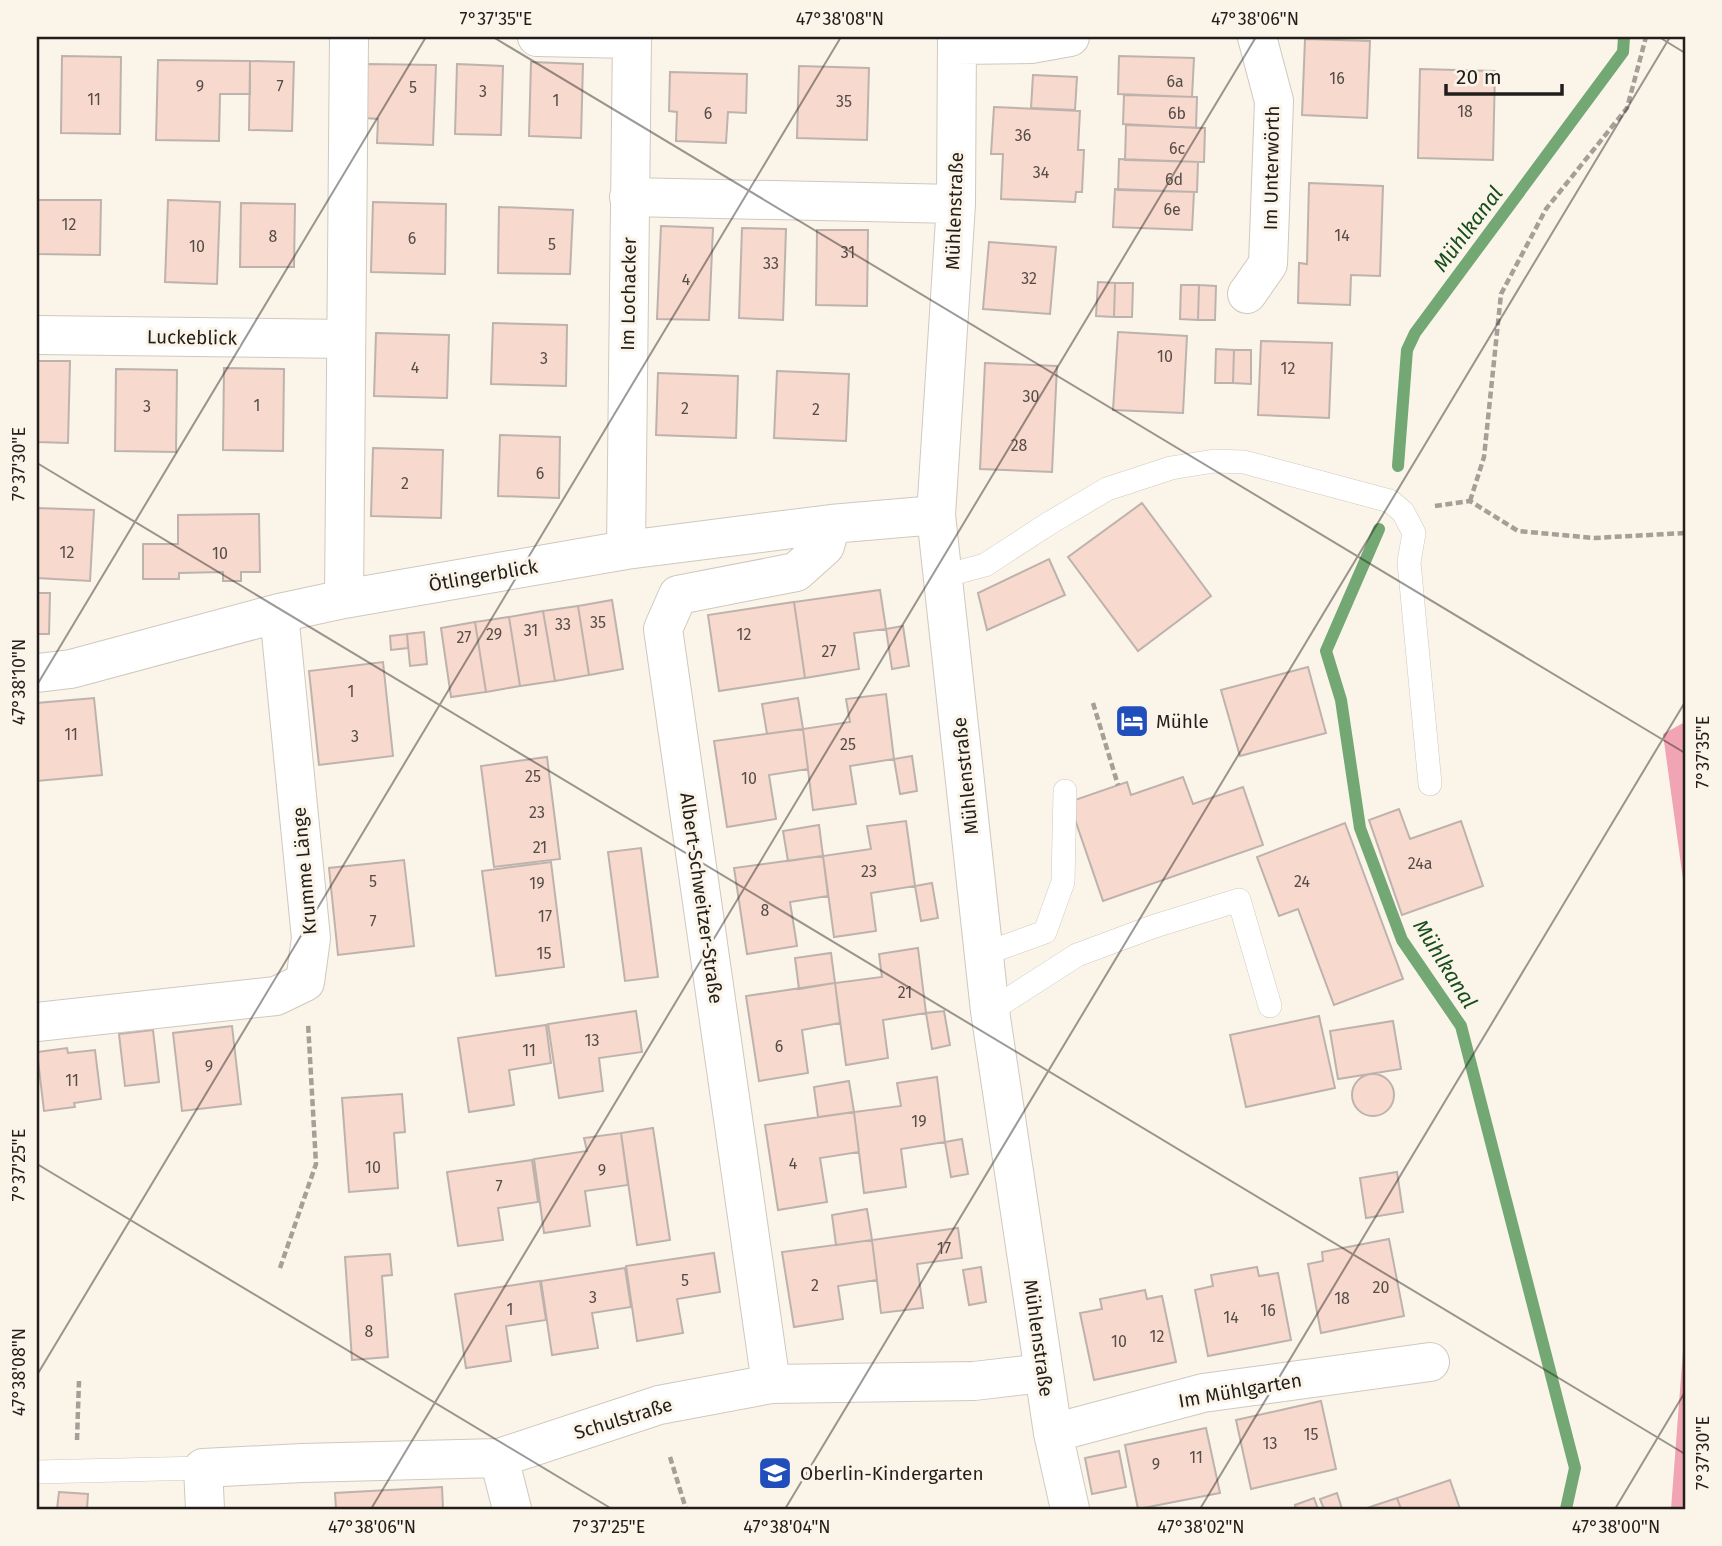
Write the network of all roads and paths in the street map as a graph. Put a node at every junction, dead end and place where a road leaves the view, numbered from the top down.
1 (349, 37) edge
2 (537, 37) edge
3 (1070, 37) edge
4 (1257, 37) edge
5 (1646, 37) edge
6 (632, 38) edge
7 (957, 41) edge
8 (629, 197) junction
9 (956, 204) junction
10 (1247, 294) dead end
11 (37, 335) edge
12 (346, 339) junction
13 (1470, 501) junction
14 (1403, 512) junction
15 (936, 514) junction
16 (831, 524) junction
17 (1685, 533) edge
18 (626, 551) junction
19 (944, 576) junction
20 (344, 599) junction
21 (279, 613) junction
22 (37, 673) edge
23 (1093, 703) dead end
24 (1430, 784) dead end
25 (1118, 785) dead end
26 (1065, 791) dead end
27 (984, 954) junction
28 (305, 982) junction
29 (1270, 1006) dead end
30 (990, 1011) junction
31 (37, 1022) edge
32 (280, 1268) dead end
33 (1430, 1362) dead end
34 (1044, 1373) junction
35 (79, 1381) dead end
36 (771, 1384) junction
37 (1053, 1433) junction
38 (670, 1457) dead end
39 (499, 1458) junction
40 (203, 1468) junction
41 (77, 1471) junction
42 (37, 1472) edge
43 (205, 1509) edge
44 (512, 1509) edge
45 (686, 1509) edge
46 (1070, 1509) edge

1 - 12 street
2 - 6 street
3 - 7 street
4 - 10 street, Im Unterwörth
5 - 13 path
6 - 8 street, Im Lochacker
7 - 9 street, Mühlenstraße
8 - 9 street
8 - 18 street, Im Lochacker
9 - 15 street, Mühlenstraße
11 - 12 street, Luckeblick
12 - 20 street
13 - 14 path
13 - 17 path
14 - 19 lane
14 - 24 lane
15 - 16 street, Ötlingerblick
15 - 19 street, Mühlenstraße
16 - 18 street, Ötlingerblick
16 - 36 street, Albert-Schweitzer-Straße
18 - 20 street, Ötlingerblick
19 - 27 street, Mühlenstraße
20 - 21 street, Ötlingerblick
21 - 22 street, Ötlingerblick
21 - 28 street, Krumme Länge
23 - 25 path
26 - 27 lane
27 - 30 street, Mühlenstraße
28 - 31 street
28 - 32 path
29 - 30 lane
30 - 34 street, Mühlenstraße
33 - 37 street, Im Mühlgarten
34 - 36 street, Schulstraße
34 - 37 street, Mühlenstraße
35 - 41 path
36 - 39 street, Schulstraße
37 - 46 street, Mühlenstraße
38 - 45 path
39 - 40 street, Schulstraße
39 - 44 street
40 - 41 lane, Schulstraße
40 - 43 street
41 - 42 lane, Schulstraße

